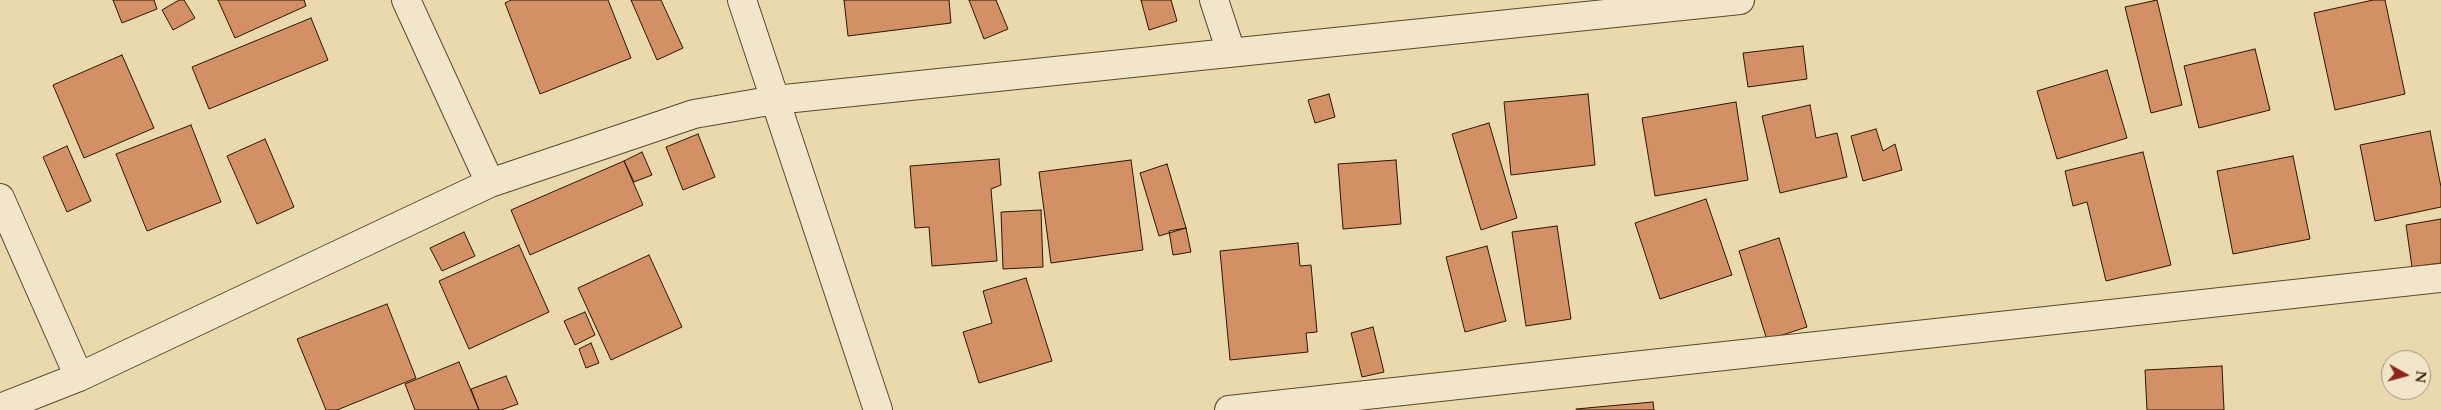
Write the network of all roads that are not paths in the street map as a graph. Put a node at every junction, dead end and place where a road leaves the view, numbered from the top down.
1 (406, 0) edge
2 (742, 0) edge
3 (1214, 0) edge
4 (1740, 0) edge
5 (1640, 5) edge
6 (1231, 52) junction
7 (775, 100) junction
8 (490, 183) junction
9 (0, 198) edge
10 (2441, 278) edge
11 (79, 377) junction
12 (0, 408) edge
13 (878, 410) edge
14 (1229, 410) edge

1 - 8 street
2 - 7 street
3 - 6 street
4 - 5 street
5 - 6 street
6 - 7 street
7 - 8 street
7 - 13 street
8 - 11 street
9 - 11 street
10 - 14 street
11 - 12 street

